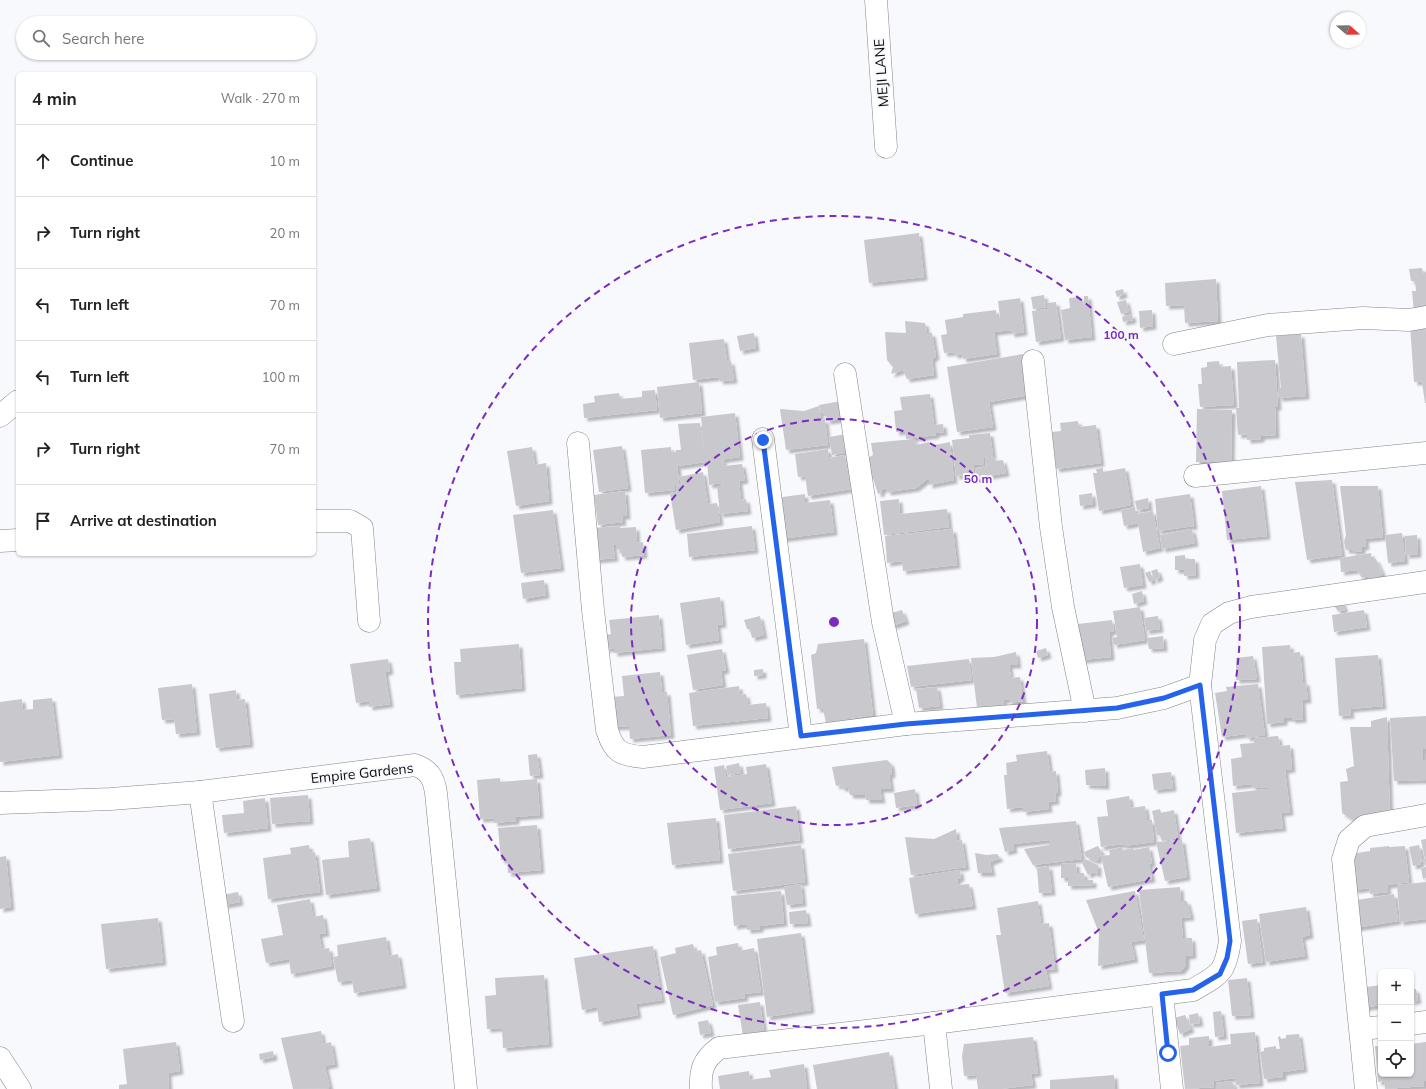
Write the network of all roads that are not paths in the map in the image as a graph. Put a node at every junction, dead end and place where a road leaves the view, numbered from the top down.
1 (876, 0) edge
2 (886, 147) dead end
3 (1426, 318) edge
4 (1174, 344) dead end
5 (1033, 361) dead end
6 (845, 374) dead end
7 (16, 403) edge
8 (0, 416) edge
9 (763, 440) dead end
10 (578, 444) dead end
11 (1426, 453) edge
12 (1195, 476) dead end
13 (316, 521) edge
14 (16, 540) edge
15 (0, 541) edge
16 (1426, 582) edge
17 (369, 621) dead end
18 (1200, 685) junction
19 (1086, 711) junction
20 (906, 724) junction
21 (801, 736) junction
22 (200, 792) junction
23 (0, 803) edge
24 (1426, 815) edge
25 (1162, 994) junction
26 (233, 1021) dead end
27 (1426, 1022) edge
28 (934, 1023) junction
29 (1414, 1024) edge
30 (1371, 1028) edge
31 (0, 1058) edge
32 (20, 1089) edge
33 (466, 1089) edge
34 (701, 1089) edge
35 (941, 1089) edge
36 (1172, 1089) edge
37 (1366, 1089) edge

1 - 2 street, MEJI LANE
3 - 4 street
5 - 19 street
6 - 20 street
7 - 8 street
9 - 21 street
10 - 21 street
11 - 12 street
13 - 17 street
14 - 15 street
16 - 18 street
18 - 19 street
18 - 25 street
19 - 20 street
20 - 21 street
22 - 23 street, Empire Gardens
22 - 26 street
22 - 33 street, Empire Gardens
24 - 30 street
25 - 28 street
25 - 36 street
27 - 29 street
28 - 34 street
28 - 35 street
30 - 37 street
31 - 32 street

